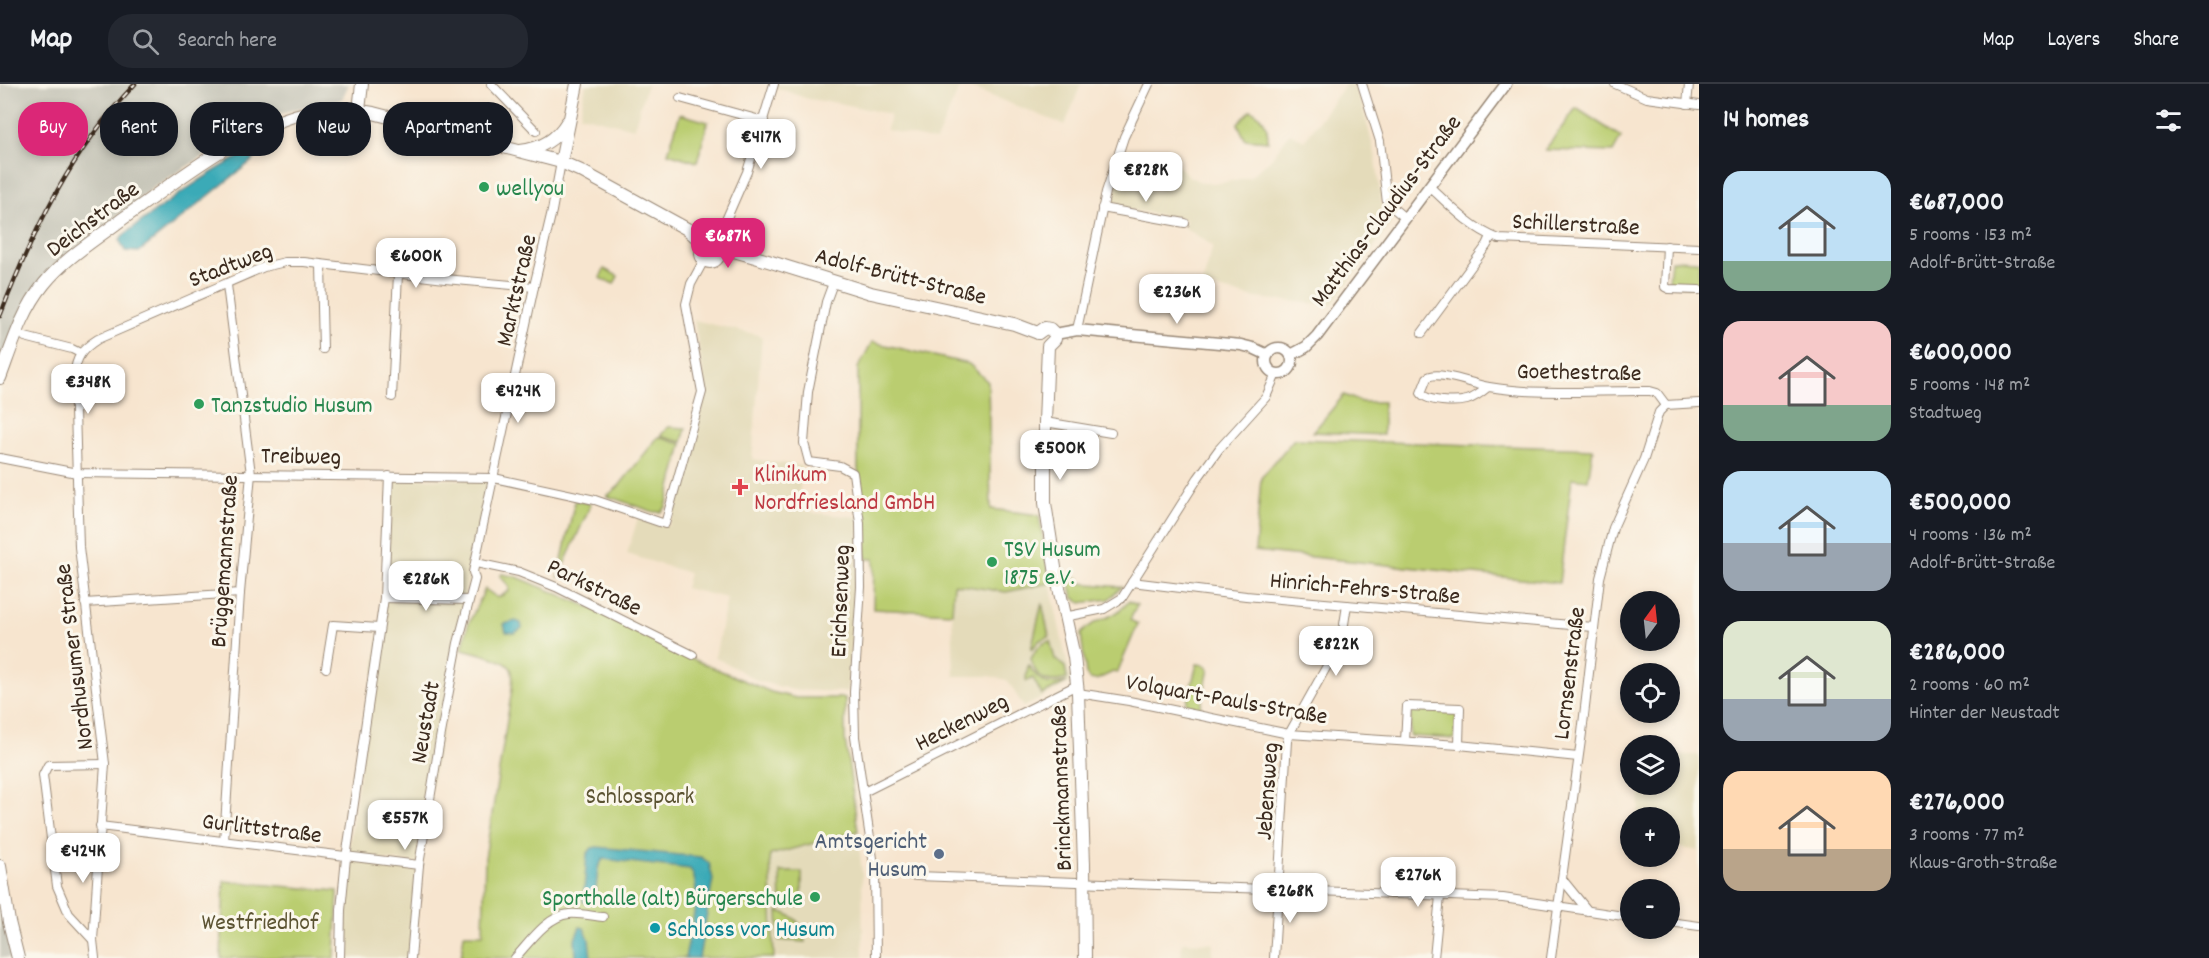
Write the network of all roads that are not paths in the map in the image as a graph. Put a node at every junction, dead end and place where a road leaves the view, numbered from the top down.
1 (362, 84) edge
2 (490, 84) edge
3 (577, 84) edge
4 (774, 84) edge
5 (1149, 84) edge
6 (1362, 84) edge
7 (1615, 84) edge
8 (1689, 84) edge
9 (1500, 86) edge
10 (680, 98) dead end
11 (360, 102) edge
12 (1687, 104) junction
13 (1699, 105) edge
14 (371, 113) edge
15 (296, 116) edge
16 (570, 119) junction
17 (764, 121) junction
18 (536, 130) dead end
19 (515, 151) junction
20 (561, 162) junction
21 (1429, 186) junction
22 (1102, 208) junction
23 (1405, 218) junction
24 (1185, 223) dead end
25 (1491, 236) junction
26 (1667, 246) junction
27 (713, 247) junction
28 (1699, 248) edge
29 (704, 260) joint
30 (321, 265) junction
31 (398, 274) junction
32 (833, 283) junction
33 (227, 285) junction
34 (534, 287) junction
35 (1699, 290) edge
36 (1077, 330) junction
37 (1038, 333) junction
38 (1422, 333) dead end
39 (1055, 334) junction
40 (25, 337) dead end
41 (1048, 346) junction
42 (323, 349) dead end
43 (80, 353) junction
44 (1268, 355) junction
45 (1291, 355) junction
46 (1276, 374) junction
47 (0, 378) edge
48 (1488, 387) junction
49 (392, 396) dead end
50 (1699, 403) edge
51 (1666, 405) junction
52 (1045, 422) junction
53 (1111, 433) dead end
54 (0, 458) edge
55 (76, 473) junction
56 (251, 474) junction
57 (389, 476) junction
58 (494, 478) junction
59 (476, 563) junction
60 (1132, 582) junction
61 (240, 593) junction
62 (384, 598) junction
63 (468, 600) junction
64 (85, 603) junction
65 (1347, 605) junction
66 (1064, 617) junction
67 (1593, 627) junction
68 (379, 628) junction
69 (693, 655) dead end
70 (326, 668) dead end
71 (1077, 689) junction
72 (1289, 734) junction
73 (1405, 741) junction
74 (1459, 745) junction
75 (1578, 758) junction
76 (105, 764) junction
77 (864, 792) junction
78 (100, 826) junction
79 (225, 841) junction
80 (346, 858) junction
81 (419, 865) junction
82 (0, 866) edge
83 (875, 872) junction
84 (1562, 879) junction
85 (1084, 881) junction
86 (1279, 889) junction
87 (1440, 896) junction
88 (1559, 905) junction
89 (1589, 911) junction
90 (1620, 916) edge
91 (603, 917) dead end
92 (1680, 923) edge
93 (1699, 926) edge
94 (93, 940) junction
95 (18, 958) edge
96 (95, 958) edge
97 (340, 958) edge
98 (411, 958) edge
99 (515, 958) edge
100 (876, 958) edge
101 (1085, 958) edge
102 (1274, 958) edge
103 (1434, 958) edge
104 (1551, 958) edge

1 - 11 main road
2 - 18 street
3 - 16 main road
4 - 17 street
5 - 22 street
6 - 23 street
7 - 12 street
8 - 12 street
9 - 21 street, Matthias-Claudius-Straße
10 - 17 street
12 - 13 street
14 - 19 main road, Deichstraße
15 - 47 main road, Deichstraße
16 - 19 main road
16 - 20 main road
17 - 27 street
19 - 20 main road, Deichstraße
20 - 27 main road
20 - 34 street, Marktstraße
21 - 23 street, Matthias-Claudius-Straße
21 - 25 street, Schillerstraße
22 - 24 street
22 - 36 street
23 - 45 street, Matthias-Claudius-Straße
25 - 26 street, Schillerstraße
25 - 38 street
26 - 28 street, Schillerstraße
26 - 35 street, Schillerstraße
27 - 29 main road
27 - 32 main road, Adolf-Brütt-Straße
29 - 58 street, Treibweg
30 - 31 street, Stadtweg
30 - 33 street, Stadtweg
30 - 42 street
31 - 34 street, Stadtweg
31 - 49 street
32 - 37 main road, Adolf-Brütt-Straße
32 - 77 street, Erichsenweg
33 - 43 street, Stadtweg
33 - 56 street, Brüggemannstraße
34 - 58 street, Marktstraße
36 - 39 street
36 - 44 street
37 - 39 main road, Adolf-Brütt-Straße
37 - 41 main road
39 - 41 main road
40 - 43 street
41 - 52 main road
43 - 55 street, Nordhusumer Straße
44 - 45 street
44 - 46 street
45 - 46 street, Matthias-Claudius-Straße
46 - 60 street, Matthias-Claudius-Straße
48 - 48 street, Goethestraße
48 - 51 street, Goethestraße
50 - 51 street, Goethestraße
51 - 67 street, Lornsenstraße
52 - 53 street
52 - 66 main road
54 - 55 street, Treibweg
55 - 56 street, Treibweg
55 - 64 street, Nordhusumer Straße
56 - 57 street, Treibweg
56 - 61 street, Brüggemannstraße
57 - 58 street, Treibweg
57 - 62 street
58 - 59 street, Marktstraße
59 - 63 street, Marktstraße
59 - 69 street, Parkstraße
60 - 65 street, Hinrich-Fehrs-Straße
60 - 66 street, Matthias-Claudius-Straße
61 - 64 street
61 - 79 street, Brüggemannstraße
62 - 63 street
62 - 68 street
63 - 81 street, Neustadt
64 - 76 street, Nordhusumer Straße
65 - 67 street, Hinrich-Fehrs-Straße
65 - 72 street, Jebensweg
66 - 71 main road, Brinckmannstraße
67 - 75 street, Lornsenstraße
68 - 70 street
68 - 80 street
71 - 72 street, Volquart-Pauls-Straße
71 - 77 street, Heckenweg
71 - 85 main road, Brinckmannstraße
72 - 73 street, Volquart-Pauls-Straße
72 - 86 street, Jebensweg
73 - 74 street, Volquart-Pauls-Straße
73 - 74 street
74 - 75 street, Volquart-Pauls-Straße
75 - 84 street, Lornsenstraße
76 - 78 street, Nordhusumer Straße
76 - 94 street
77 - 83 street, Erichsenweg
78 - 79 street, Gurlittstraße
78 - 94 street, Nordhusumer Straße
79 - 80 street, Gurlittstraße
80 - 81 street, Gurlittstraße
80 - 97 street
81 - 98 street, Neustadt
82 - 95 main road
83 - 85 street
83 - 100 street, Erichsenweg
84 - 88 street, Lornsenstraße
84 - 89 street
85 - 86 street
85 - 101 main road, Brinckmannstraße
86 - 87 street
86 - 102 street, Jebensweg
87 - 88 street
87 - 103 street
88 - 89 street
88 - 104 street, Lornsenstraße
89 - 90 street
91 - 99 street
92 - 93 street
94 - 96 street, Nordhusumer Straße

